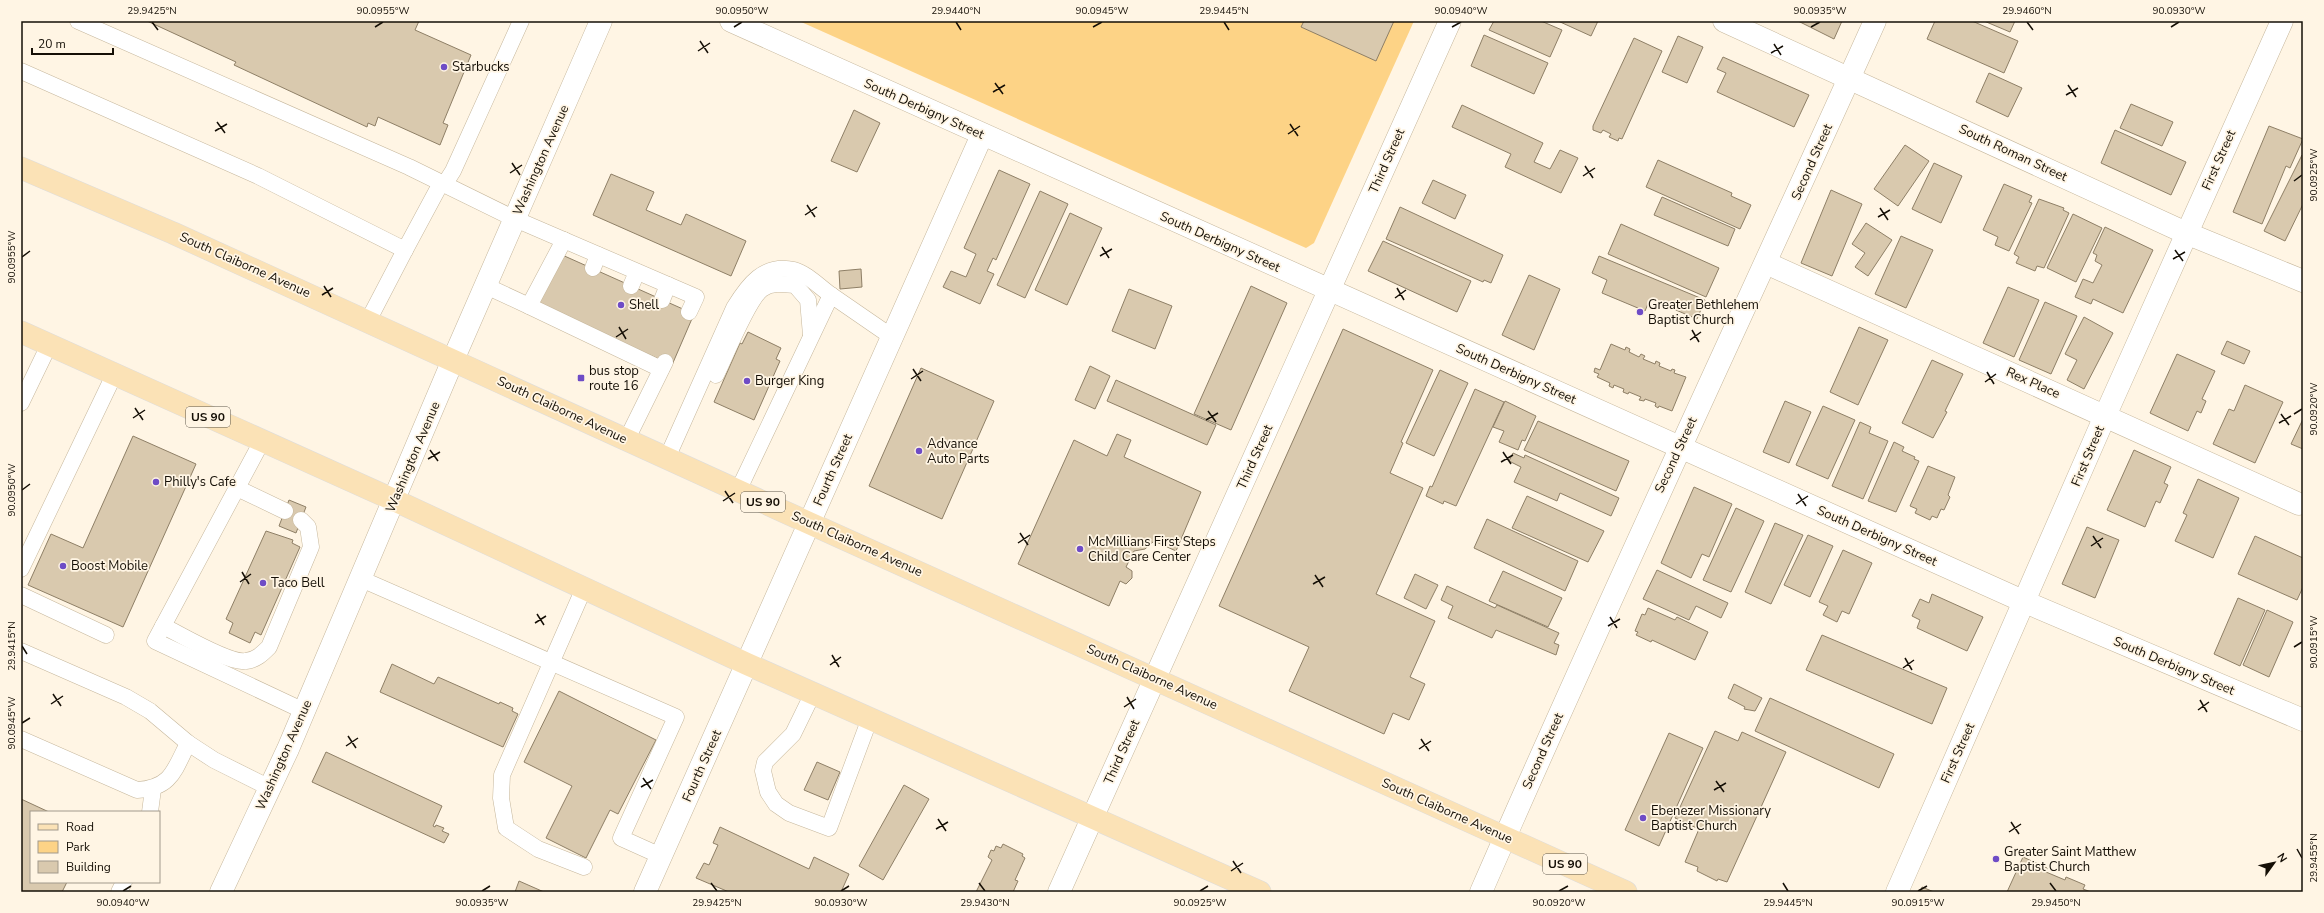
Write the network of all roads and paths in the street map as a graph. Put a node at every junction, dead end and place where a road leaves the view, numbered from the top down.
1 (78, 21) edge
2 (521, 21) edge
3 (601, 21) edge
4 (731, 21) edge
5 (1450, 21) edge
6 (1724, 21) edge
7 (1875, 21) edge
8 (2282, 21) edge
9 (21, 71) edge
10 (1850, 77) junction
11 (982, 135) junction
12 (21, 168) edge
13 (442, 184) junction
14 (515, 219) junction
15 (2186, 233) junction
16 (564, 240) junction
17 (405, 250) junction
18 (1766, 263) junction
19 (2303, 281) edge
20 (668, 285) junction
21 (486, 286) junction
22 (1330, 291) junction
23 (831, 295) junction
24 (662, 300) dead end
25 (529, 306) junction
26 (689, 312) dead end
27 (368, 321) junction
28 (21, 332) edge
29 (811, 336) junction
30 (892, 337) junction
31 (50, 345) junction
32 (453, 360) junction
33 (114, 375) junction
34 (21, 403) edge
35 (2105, 416) junction
36 (685, 421) junction
37 (627, 439) junction
38 (262, 441) junction
39 (1679, 447) junction
40 (667, 458) junction
41 (237, 488) junction
42 (738, 490) junction
43 (394, 500) junction
44 (2299, 504) dead end
45 (285, 511) dead end
46 (301, 520) dead end
47 (809, 523) junction
48 (21, 569) edge
49 (361, 579) junction
50 (584, 588) junction
51 (21, 595) edge
52 (2025, 602) junction
53 (163, 626) junction
54 (106, 635) dead end
55 (21, 651) edge
56 (553, 663) junction
57 (747, 664) junction
58 (1154, 679) junction
59 (813, 693) junction
60 (304, 711) junction
61 (870, 718) junction
62 (2303, 720) edge
63 (21, 738) edge
64 (188, 743) junction
65 (270, 788) junction
66 (153, 789) junction
67 (150, 811) edge
68 (1093, 816) junction
69 (1505, 837) junction
70 (661, 856) junction
71 (584, 867) dead end
72 (124, 883) edge
73 (119, 892) edge
74 (221, 892) edge
75 (645, 892) edge
76 (1059, 892) edge
77 (1260, 892) edge
78 (1481, 892) edge
79 (1626, 892) edge
80 (1897, 892) edge

1 - 13 lane
2 - 13 lane
3 - 14 street, Washington Avenue
4 - 11 street, South Derbigny Street
5 - 22 street, Third Street
6 - 10 street, South Roman Street
7 - 10 street, Second Street
8 - 15 street, First Street
9 - 17 lane
10 - 15 street, South Roman Street
10 - 18 street, Second Street
11 - 22 street, South Derbigny Street
11 - 30 street, Fourth Street
12 - 27 main road, South Claiborne Avenue / US 90
13 - 14 lane
13 - 17 lane
14 - 16 lane
14 - 21 street, Washington Avenue
15 - 19 street, South Roman Street
15 - 35 street, First Street
16 - 20 lane
16 - 25 lane
17 - 27 lane
18 - 35 street, Rex Place
18 - 39 street, Second Street
20 - 24 lane
20 - 26 lane
21 - 25 lane
21 - 32 street, Washington Avenue
22 - 39 street, South Derbigny Street
22 - 58 street, Third Street
23 - 29 lane
23 - 30 lane
23 - 36 lane
25 - 37 lane
27 - 32 main road, South Claiborne Avenue / US 90
28 - 31 main road, US 90
29 - 36 lane
29 - 42 lane
30 - 47 street, Fourth Street
31 - 33 main road, US 90
31 - 34 lane
32 - 37 main road, South Claiborne Avenue / US 90
32 - 43 street, Washington Avenue
33 - 38 main road, US 90
33 - 48 lane
35 - 44 street, Rex Place
35 - 52 street, First Street
36 - 40 lane
37 - 40 main road, South Claiborne Avenue / US 90
38 - 41 lane
38 - 43 main road, US 90
39 - 52 street, South Derbigny Street
39 - 69 street, Second Street
40 - 42 main road, South Claiborne Avenue / US 90
41 - 45 lane
41 - 53 lane
42 - 47 main road, South Claiborne Avenue / US 90
43 - 49 street, Washington Avenue
43 - 50 main road, US 90
46 - 53 lane
47 - 57 street, Fourth Street
47 - 58 main road, South Claiborne Avenue / US 90
49 - 56 lane
49 - 60 street, Washington Avenue
50 - 56 lane
50 - 57 main road, US 90
51 - 54 lane
52 - 62 street, South Derbigny Street
52 - 80 street, First Street
53 - 60 lane
55 - 64 lane
56 - 70 lane
56 - 71 lane
57 - 59 main road, US 90
57 - 70 street, Fourth Street
58 - 68 street, Third Street
58 - 69 main road, South Claiborne Avenue / US 90
59 - 61 main road, US 90
59 - 61 lane
60 - 65 street, Washington Avenue
61 - 68 main road, US 90
63 - 66 lane
64 - 65 lane
64 - 66 lane
65 - 74 street, Washington Avenue
66 - 67 lane
68 - 76 street, Third Street
68 - 77 main road, US 90
69 - 78 street, Second Street
69 - 79 main road, South Claiborne Avenue / US 90
70 - 75 street, Fourth Street
72 - 73 lane

